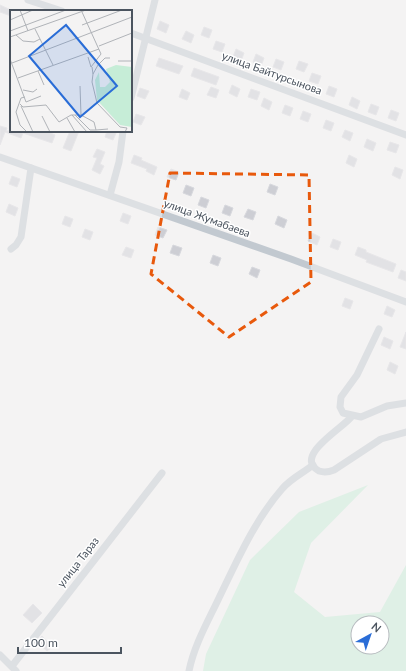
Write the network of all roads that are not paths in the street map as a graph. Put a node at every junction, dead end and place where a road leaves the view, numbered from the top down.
1 (28, 0) edge
2 (155, 0) edge
3 (59, 10) edge
4 (132, 33) edge
5 (146, 38) junction
6 (132, 94) edge
7 (123, 132) edge
8 (406, 134) edge
9 (0, 157) edge
10 (32, 168) junction
11 (110, 195) junction
12 (11, 249) dead end
13 (406, 302) edge
14 (379, 329) dead end
15 (406, 404) edge
16 (352, 416) junction
17 (406, 432) edge
18 (313, 465) junction
19 (162, 473) dead end
20 (0, 655) edge
21 (14, 668) edge
22 (189, 671) edge

1 - 3 street
2 - 5 street
4 - 5 street, улица Байтурсынова
5 - 6 street
5 - 8 street, улица Байтурсынова
7 - 11 street
9 - 10 street, улица Жумабаева
10 - 11 street, улица Жумабаева
10 - 12 street
11 - 13 street, улица Жумабаева
14 - 16 street
15 - 16 street
16 - 18 street
17 - 18 street
18 - 22 street
19 - 21 street, улица Тараз
20 - 21 street

